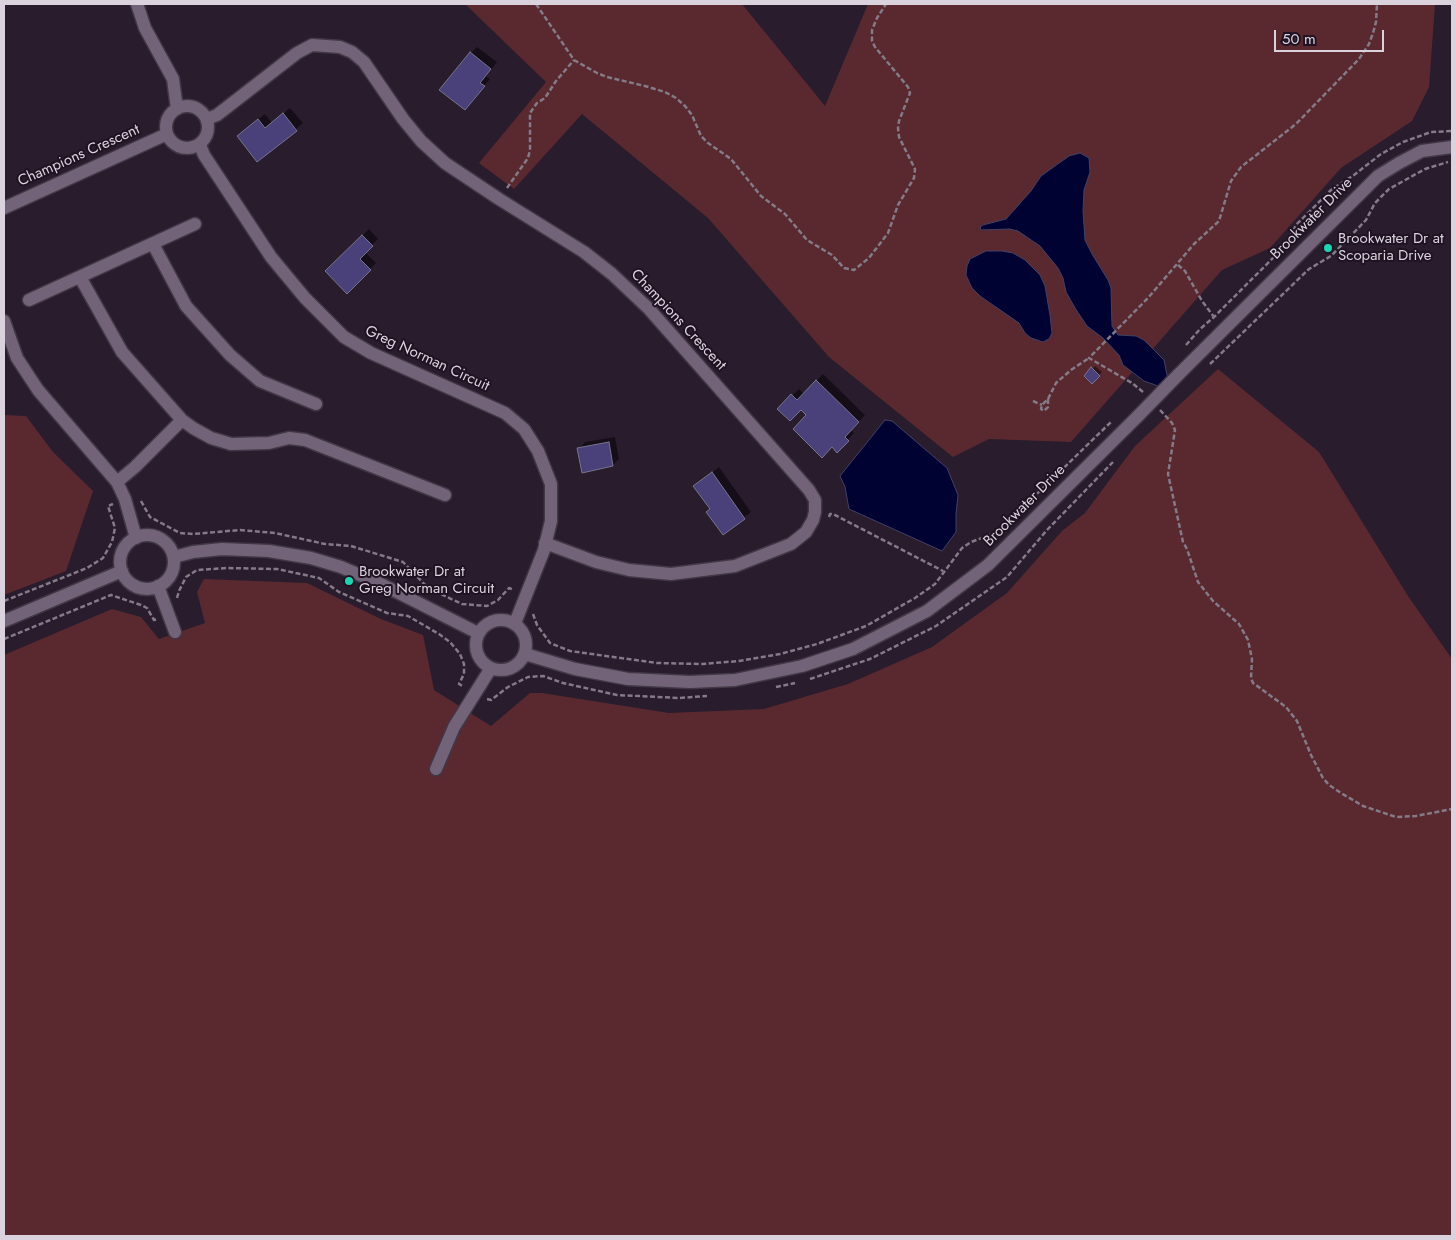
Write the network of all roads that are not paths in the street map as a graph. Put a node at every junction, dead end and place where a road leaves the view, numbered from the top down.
1 (137, 4) edge
2 (178, 109) junction
3 (207, 119) junction
4 (167, 134) junction
5 (200, 145) junction
6 (1452, 147) edge
7 (4, 208) edge
8 (195, 224) dead end
9 (153, 244) junction
10 (80, 277) junction
11 (29, 300) dead end
12 (4, 321) edge
13 (316, 404) dead end
14 (182, 420) junction
15 (117, 482) junction
16 (445, 495) dead end
17 (136, 538) junction
18 (545, 543) junction
19 (174, 557) junction
20 (122, 571) junction
21 (158, 586) junction
22 (4, 621) edge
23 (515, 623) junction
24 (175, 632) dead end
25 (478, 633) junction
26 (525, 654) junction
27 (491, 668) junction
28 (436, 769) dead end

1 - 2 street
2 - 3 street
2 - 4 street
3 - 5 street
3 - 18 street, Champions Crescent
4 - 5 street
4 - 7 street, Champions Crescent
5 - 18 street, Greg Norman Circuit
6 - 26 street, Brookwater Drive, bridge
8 - 9 street
9 - 10 street
9 - 13 street
10 - 11 street
10 - 14 street
12 - 15 street
14 - 15 street
14 - 16 street
15 - 17 street
17 - 19 street
17 - 20 street
18 - 23 street, Greg Norman Circuit
19 - 21 street
19 - 25 street
20 - 21 street
20 - 22 street
21 - 24 street
23 - 25 street
23 - 26 street
25 - 27 street
26 - 27 street
27 - 28 street

